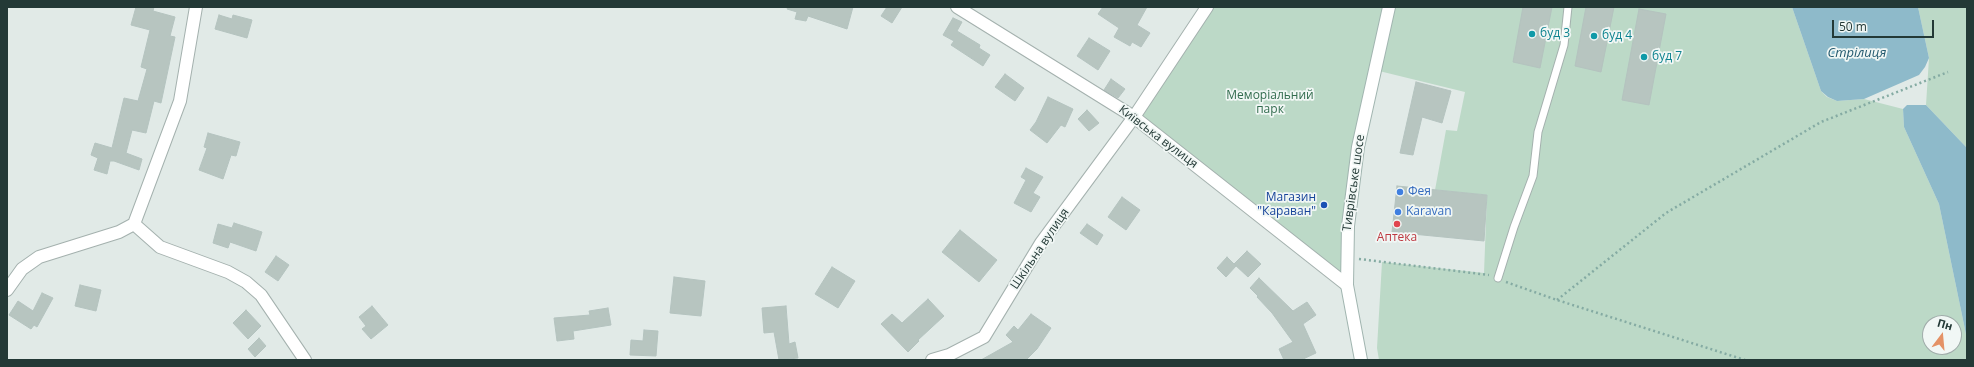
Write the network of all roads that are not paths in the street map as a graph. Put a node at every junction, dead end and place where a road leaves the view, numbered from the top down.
1 (196, 7) edge
2 (957, 7) edge
3 (1207, 7) edge
4 (1389, 7) edge
5 (1568, 7) edge
6 (1134, 117) junction
7 (134, 224) junction
8 (1498, 278) road end
9 (1347, 285) junction
10 (7, 290) edge
11 (305, 360) edge
12 (932, 360) edge
13 (1361, 360) edge

1 - 7 street
2 - 6 street, Київська вулиця
3 - 6 street, Шкільна вулиця
4 - 9 street, Тиврівське шосе
5 - 8 lane
6 - 9 street, Київська вулиця
6 - 12 street, Шкільна вулиця
7 - 10 street
7 - 11 street
9 - 13 street, Тиврівське шосе

